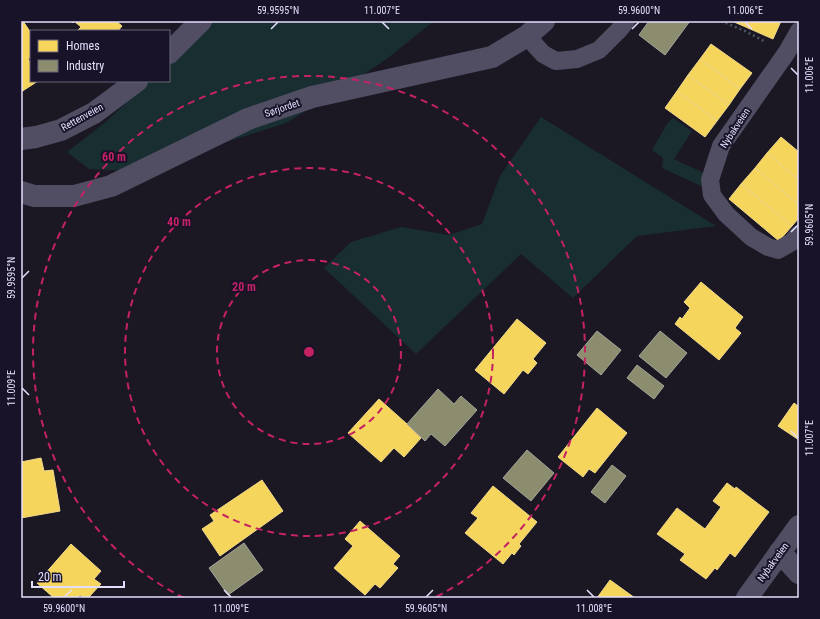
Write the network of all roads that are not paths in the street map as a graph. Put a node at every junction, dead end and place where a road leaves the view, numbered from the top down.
1 (200, 21) edge
2 (544, 21) edge
3 (626, 21) edge
4 (799, 31) edge
5 (526, 36) junction
6 (170, 51) edge
7 (135, 82) edge
8 (21, 139) edge
9 (21, 192) edge
10 (799, 234) edge
11 (799, 526) edge
12 (780, 552) junction
13 (799, 572) edge
14 (747, 598) edge

1 - 6 street
2 - 5 street, Sørjordet
3 - 5 lane
4 - 10 lane, Nybakveien
5 - 9 street, Sørjordet
7 - 8 street, Rettenveien
11 - 12 street, Nybakveien
12 - 13 street
12 - 14 street, Nybakveien

